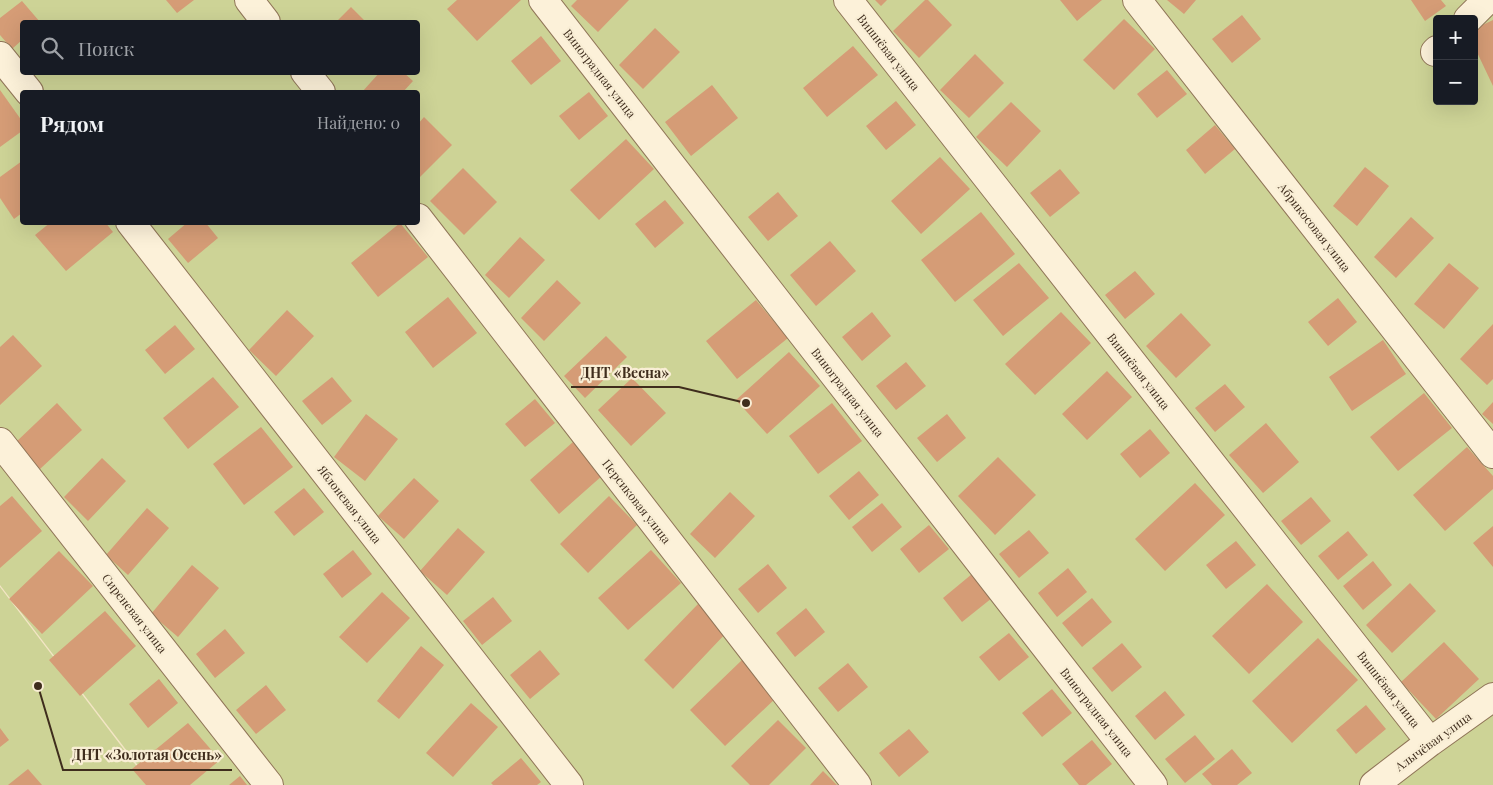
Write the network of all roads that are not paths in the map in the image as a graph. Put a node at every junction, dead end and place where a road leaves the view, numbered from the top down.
1 (249, 0) edge
2 (543, 0) edge
3 (848, 0) edge
4 (1137, 0) edge
5 (1487, 0) edge
6 (1472, 15) edge
7 (264, 20) edge
8 (0, 56) edge
9 (307, 75) edge
10 (27, 90) edge
11 (319, 90) edge
12 (420, 221) edge
13 (132, 225) edge
14 (0, 442) edge
15 (1493, 454) edge
16 (1493, 697) edge
17 (1430, 742) junction
18 (269, 785) edge
19 (569, 785) edge
20 (857, 785) edge
21 (1153, 785) edge
22 (1374, 785) edge

1 - 7 lane
2 - 21 lane, Виноградная улица
3 - 17 lane, Вишнёвая улица
4 - 15 lane, Абрикосовая улица
5 - 6 lane
8 - 10 lane
9 - 11 lane
12 - 20 lane, Персиковая улица
13 - 19 lane, Яблоневая улица
14 - 18 lane, Сиреневая улица
16 - 17 lane, Алычёвая улица
17 - 22 lane, Алычёвая улица

